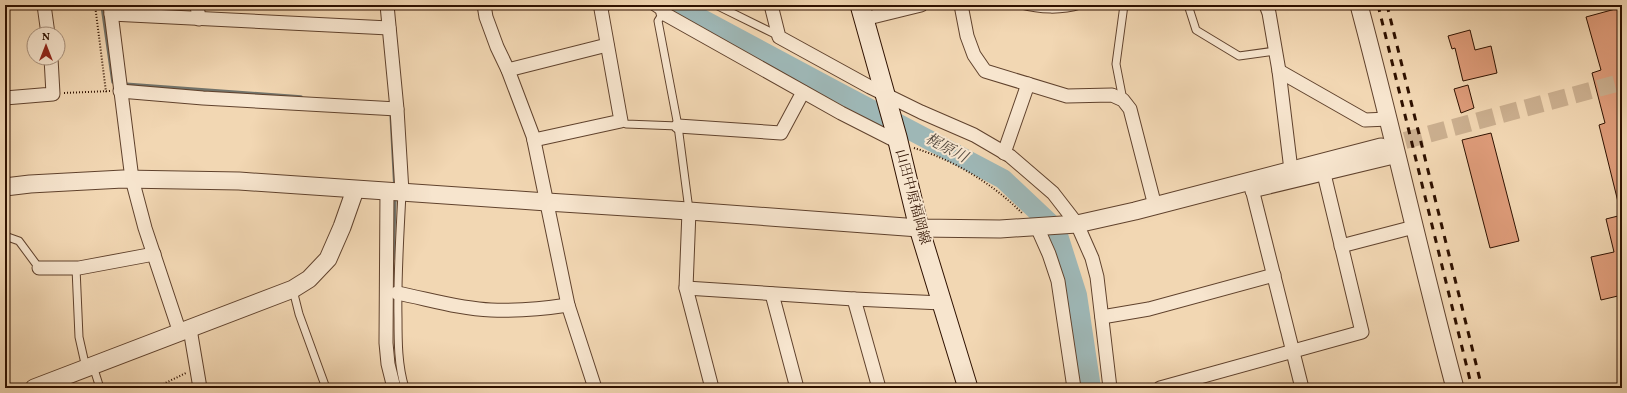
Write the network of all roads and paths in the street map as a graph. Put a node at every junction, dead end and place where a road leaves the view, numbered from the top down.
1 (44, 5) edge
2 (95, 5) edge
3 (197, 5) edge
4 (387, 5) edge
5 (484, 5) edge
6 (604, 5) edge
7 (651, 5) edge
8 (716, 5) edge
9 (771, 5) edge
10 (921, 5) edge
11 (961, 5) edge
12 (1020, 5) edge
13 (1080, 5) edge
14 (1124, 5) edge
15 (1188, 5) edge
16 (1266, 5) edge
17 (1359, 5) edge
18 (111, 10) edge
19 (862, 12) edge
20 (663, 13) junction
21 (199, 19) junction
22 (47, 26) edge
23 (389, 28) junction
24 (779, 36) junction
25 (607, 45) junction
26 (1276, 51) junction
27 (51, 66) edge
28 (508, 70) junction
29 (1280, 71) junction
30 (1028, 84) junction
31 (116, 91) junction
32 (106, 92) junction
33 (803, 92) junction
34 (53, 94) junction
35 (5, 98) edge
36 (886, 99) junction
37 (1123, 100) junction
38 (397, 109) junction
39 (1389, 119) junction
40 (621, 121) junction
41 (678, 126) junction
42 (897, 139) junction
43 (534, 140) junction
44 (1381, 147) tunnel mouth
45 (1004, 153) junction
46 (1398, 156) junction
47 (1291, 170) junction
48 (1324, 174) junction
49 (132, 179) junction
50 (1251, 186) junction
51 (5, 187) edge
52 (355, 190) junction
53 (395, 192) junction
54 (547, 202) junction
55 (1155, 206) junction
56 (689, 211) junction
57 (1075, 224) junction
58 (1039, 227) junction
59 (1414, 227) junction
60 (919, 228) junction
61 (5, 236) edge
62 (1341, 246) junction
63 (154, 254) junction
64 (38, 268) joint
65 (76, 268) junction
66 (1274, 275) junction
67 (686, 288) junction
68 (293, 289) junction
69 (398, 293) junction
70 (772, 294) junction
71 (854, 299) junction
72 (942, 303) junction
73 (568, 305) junction
74 (1102, 317) junction
75 (185, 331) junction
76 (1293, 352) junction
77 (90, 367) junction
78 (198, 367) junction
79 (34, 388) edge
80 (100, 388) edge
81 (155, 388) edge
82 (200, 388) edge
83 (326, 388) edge
84 (394, 388) edge
85 (405, 388) edge
86 (595, 388) edge
87 (712, 388) edge
88 (797, 388) edge
89 (879, 388) edge
90 (968, 388) edge
91 (1074, 388) edge
92 (1110, 388) edge
93 (1160, 388) edge
94 (1302, 388) edge
95 (1455, 388) edge

1 - 22 street
2 - 32 path
3 - 21 street
4 - 23 street
5 - 28 street
6 - 25 street
7 - 20 lane
8 - 24 lane
9 - 24 street
10 - 19 street
11 - 30 street
12 - 13 lane
14 - 37 lane
15 - 26 lane
16 - 26 street
17 - 39 street
18 - 21 street
18 - 31 street
19 - 36 main road, 山田中原福岡線
20 - 33 street
20 - 41 lane
21 - 23 street
23 - 38 street
24 - 36 street
25 - 28 street
25 - 40 street
26 - 29 street
27 - 34 street
28 - 43 street
29 - 39 street
29 - 47 street
30 - 37 street
30 - 45 street
31 - 32 path
31 - 38 street
31 - 49 street
32 - 34 path
33 - 41 street
33 - 42 street
34 - 35 street
36 - 42 main road, 山田中原福岡線
36 - 45 street
37 - 55 street
38 - 53 street
39 - 46 street
40 - 41 lane
40 - 43 street
41 - 56 lane
42 - 58 path
42 - 60 main road, 山田中原福岡線
43 - 54 street
44 - 47 street
45 - 57 street
46 - 48 street
46 - 59 street
47 - 50 street
48 - 50 street
48 - 62 street
49 - 51 street
49 - 52 street
49 - 63 street
50 - 55 street
50 - 66 street
52 - 53 street
52 - 68 street
53 - 54 street
53 - 69 lane
53 - 84 street
54 - 56 street
54 - 73 street
55 - 57 street
56 - 60 street
56 - 67 street
57 - 58 street
57 - 74 street
58 - 60 street
58 - 91 street
59 - 62 street
59 - 95 street
60 - 72 main road, 山田中原福岡線
61 - 64 lane
62 - 76 street
63 - 65 street
63 - 75 street
64 - 65 street
65 - 77 lane
66 - 74 street
66 - 76 street
67 - 70 street
67 - 87 street
68 - 75 street
68 - 83 lane
69 - 73 street
69 - 85 lane
70 - 71 street
70 - 88 street
71 - 72 street
71 - 89 street
72 - 90 main road, 山田中原福岡線
73 - 86 street
74 - 92 street
75 - 77 street
75 - 78 street
76 - 93 street
76 - 94 street
77 - 79 street
77 - 80 lane
78 - 81 path
78 - 82 street

